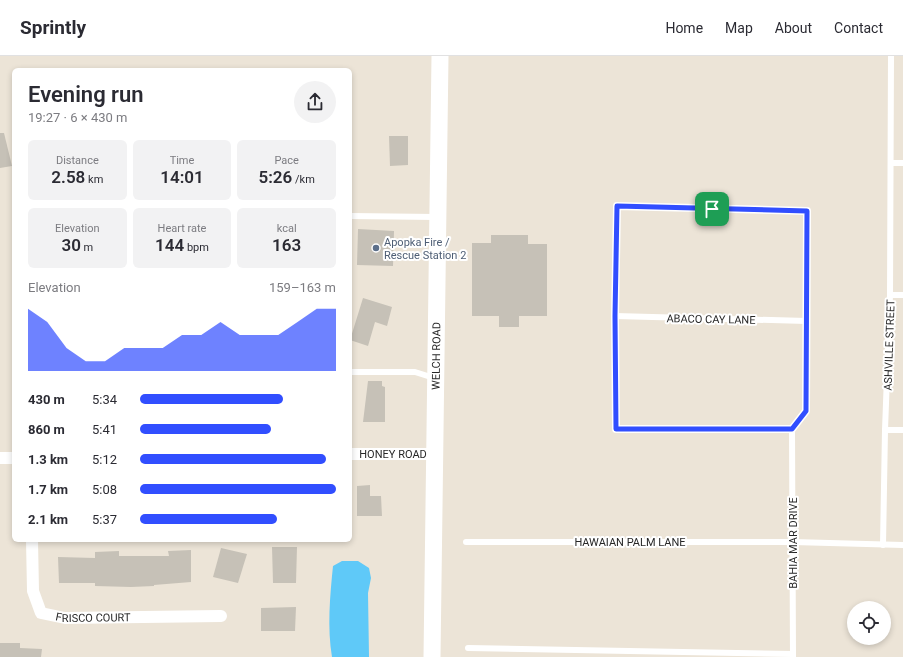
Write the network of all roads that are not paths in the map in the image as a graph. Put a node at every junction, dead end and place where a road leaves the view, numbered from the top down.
1 (440, 56) edge
2 (891, 56) edge
3 (892, 163) junction
4 (903, 163) edge
5 (352, 216) edge
6 (438, 217) junction
7 (890, 295) junction
8 (903, 295) edge
9 (615, 316) junction
10 (807, 321) junction
11 (352, 372) edge
12 (436, 379) junction
13 (792, 429) junction
14 (885, 430) junction
15 (903, 430) edge
16 (352, 454) edge
17 (436, 454) junction
18 (0, 458) edge
19 (12, 458) edge
20 (32, 542) edge
21 (466, 542) dead end
22 (793, 542) junction
23 (883, 545) junction
24 (903, 545) edge
25 (221, 616) dead end
26 (468, 648) dead end
27 (793, 655) edge
28 (432, 657) edge

1 - 6 street, WELCH ROAD
2 - 3 lane, ASHVILLE STREET
3 - 4 lane
3 - 7 lane, ASHVILLE STREET
5 - 6 lane
6 - 12 street, WELCH ROAD
7 - 8 lane
7 - 14 lane, ASHVILLE STREET
9 - 10 lane, ABACO CAY LANE
9 - 10 lane
9 - 13 lane
10 - 13 lane
11 - 12 lane
12 - 17 street, WELCH ROAD
13 - 22 lane, BAHIA MAR DRIVE
14 - 15 lane
14 - 23 lane, ASHVILLE STREET
16 - 17 street, HONEY ROAD
17 - 28 street, WELCH ROAD
18 - 19 street
20 - 25 street, FRISCO COURT
21 - 22 lane, HAWAIAN PALM LANE
22 - 23 lane
22 - 27 lane, BAHIA MAR DRIVE
23 - 24 lane
26 - 27 lane

